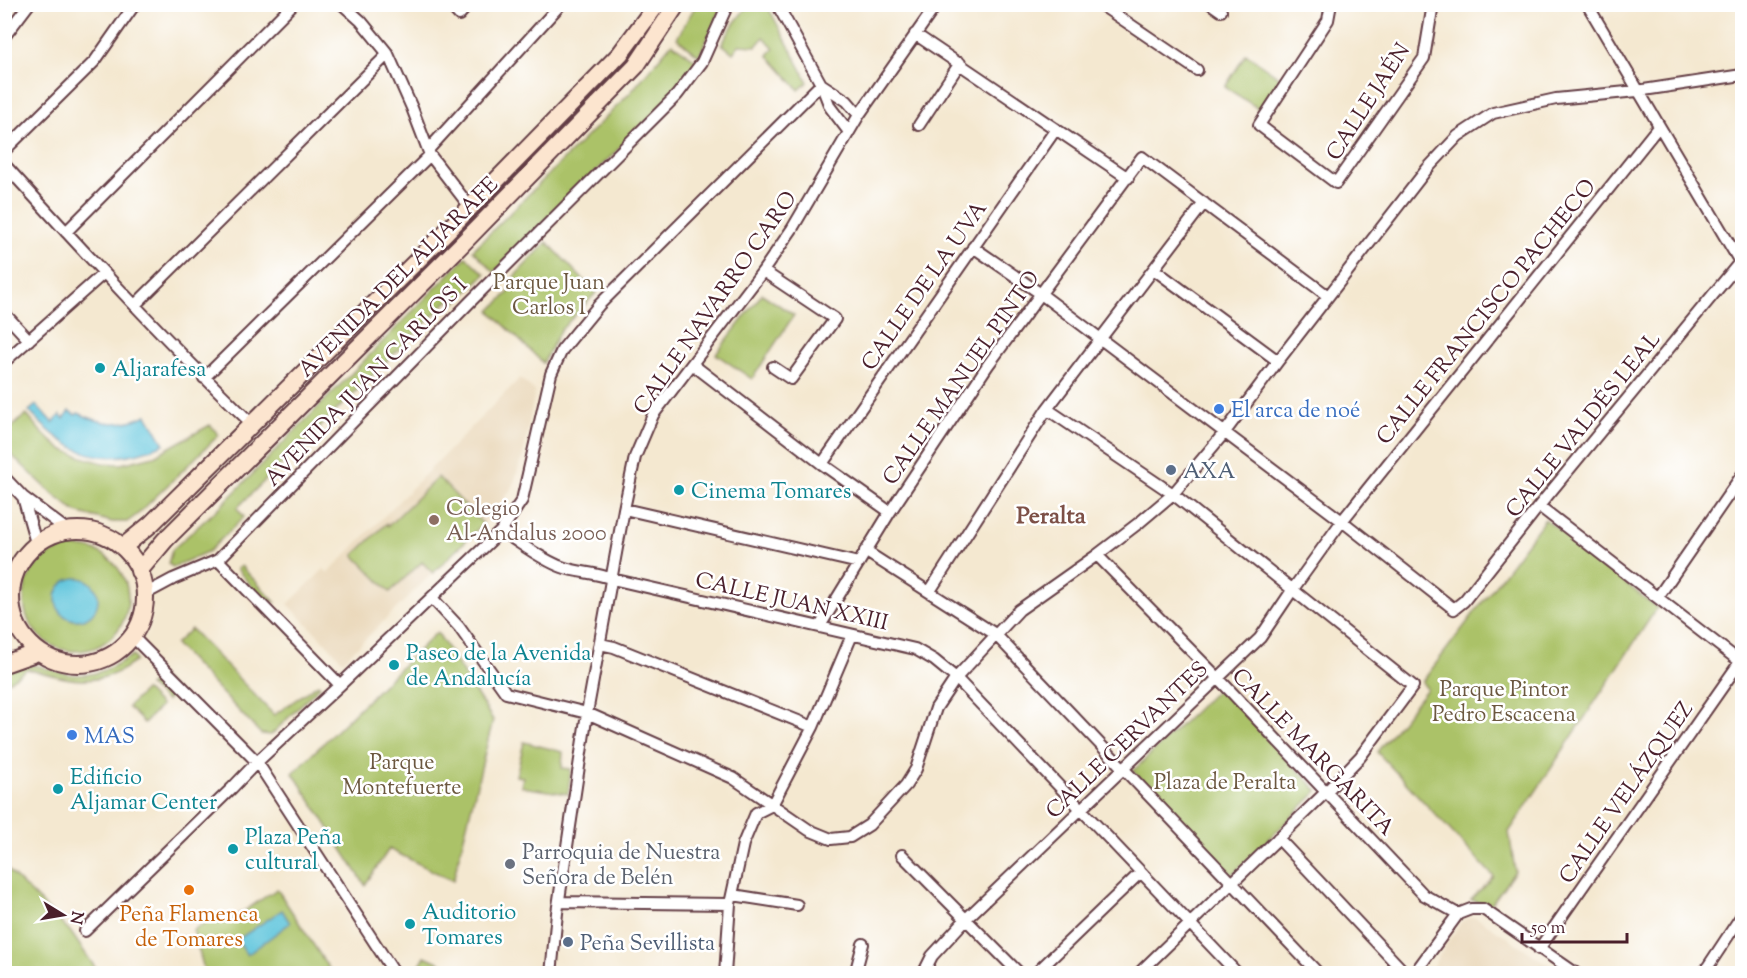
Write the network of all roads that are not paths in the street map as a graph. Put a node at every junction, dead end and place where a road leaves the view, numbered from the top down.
1 (29, 4) edge
2 (135, 4) edge
3 (293, 4) edge
4 (342, 4) edge
5 (448, 4) edge
6 (470, 4) edge
7 (561, 4) edge
8 (657, 4) edge
9 (677, 4) edge
10 (728, 4) edge
11 (777, 4) edge
12 (938, 4) edge
13 (1100, 4) edge
14 (1211, 4) edge
15 (1331, 4) edge
16 (1433, 4) edge
17 (1587, 4) edge
18 (1221, 11) dead end
19 (915, 34) junction
20 (4, 37) edge
21 (388, 54) junction
22 (960, 63) junction
23 (1197, 70) dead end
24 (1743, 75) edge
25 (821, 84) junction
26 (1637, 90) junction
27 (859, 115) junction
28 (919, 125) dead end
29 (1659, 126) junction
30 (1056, 129) junction
31 (849, 132) junction
32 (4, 151) edge
33 (429, 152) junction
34 (4, 164) edge
35 (1128, 177) junction
36 (1204, 203) junction
37 (470, 207) junction
38 (66, 232) junction
39 (973, 247) junction
40 (1741, 263) edge
41 (1155, 270) junction
42 (762, 272) junction
43 (104, 273) junction
44 (1041, 294) junction
45 (1328, 296) junction
46 (135, 305) junction
47 (4, 313) edge
48 (1101, 339) junction
49 (29, 340) junction
50 (1278, 361) junction
51 (4, 362) edge
52 (692, 364) junction
53 (773, 367) dead end
54 (204, 378) junction
55 (1047, 409) junction
56 (252, 424) junction
57 (1225, 432) junction
58 (822, 464) junction
59 (1743, 476) edge
60 (4, 477) edge
61 (1173, 494) junction
62 (23, 497) junction
63 (1539, 506) junction
64 (624, 510) junction
65 (890, 512) junction
66 (1342, 521) junction
67 (68, 530) junction
68 (501, 531) junction
69 (36, 543) junction
70 (123, 547) junction
71 (866, 551) junction
72 (1097, 555) junction
73 (218, 560) junction
74 (858, 562) junction
75 (140, 571) junction
76 (612, 579) junction
77 (1293, 589) junction
78 (930, 591) junction
79 (144, 594) junction
80 (1658, 597) junction
81 (432, 598) junction
82 (820, 626) junction
83 (10, 627) edge
84 (852, 634) junction
85 (995, 634) junction
86 (132, 636) junction
87 (600, 644) junction
88 (38, 652) junction
89 (1742, 661) edge
90 (4, 664) edge
91 (956, 678) junction
92 (1218, 678) junction
93 (340, 685) junction
94 (587, 713) junction
95 (813, 727) junction
96 (257, 762) junction
97 (1123, 768) junction
98 (1326, 792) junction
99 (772, 805) junction
100 (1081, 809) junction
101 (1278, 838) junction
102 (902, 855) dead end
103 (1141, 872) junction
104 (1232, 883) junction
105 (732, 899) junction
106 (559, 902) junction
107 (796, 904) dead end
108 (1458, 914) junction
109 (1743, 915) edge
110 (967, 918) junction
111 (1190, 923) junction
112 (85, 931) dead end
113 (863, 944) dead end
114 (1539, 949) junction
115 (395, 974) edge
116 (551, 974) edge
117 (725, 974) edge
118 (855, 974) edge
119 (922, 974) edge
120 (1020, 974) edge
121 (1035, 974) edge
122 (1138, 974) edge
123 (1238, 974) edge
124 (1319, 974) edge
125 (1406, 974) edge
126 (1414, 974) edge
127 (1577, 974) edge
128 (1703, 974) edge

1 - 20 street
2 - 32 street
3 - 38 street
4 - 21 street
5 - 6 street
7 - 33 street
8 - 37 main road, AVENIDA DEL ALJARAFE
9 - 75 main road, AVENIDA DEL ALJARAFE
10 - 73 street, AVENIDA JUAN CARLOS I
11 - 25 street
12 - 19 street, CALLE NAVARRO CARO
13 - 23 street
14 - 18 street
15 - 16 street, CALLE JAÉN
17 - 26 street
19 - 22 street
19 - 27 street, CALLE NAVARRO CARO
21 - 33 street
21 - 46 street
22 - 28 street
22 - 30 street
24 - 26 street
25 - 27 street
25 - 31 street
25 - 68 street
26 - 29 street
26 - 45 street
27 - 31 street, CALLE NAVARRO CARO
29 - 40 street
29 - 66 street, CALLE FRANCISCO PACHECO
30 - 35 street
30 - 39 street, CALLE DE LA UVA
31 - 42 street, CALLE NAVARRO CARO
33 - 37 street
33 - 54 street
34 - 38 street
35 - 36 street, CALLE MANUEL PINTO
35 - 44 street, CALLE MANUEL PINTO
36 - 41 street
36 - 45 street
37 - 56 main road, AVENIDA DEL ALJARAFE
38 - 43 street
39 - 44 street
39 - 58 street, CALLE DE LA UVA
40 - 63 street, CALLE VALDÉS LEAL
41 - 48 street
41 - 50 street
42 - 52 street, CALLE NAVARRO CARO
42 - 53 street
43 - 46 street
43 - 49 street
44 - 48 street
44 - 65 street, CALLE MANUEL PINTO
45 - 50 street
46 - 54 street
47 - 49 street
48 - 55 street
48 - 57 street
49 - 51 street
50 - 57 street
52 - 58 street
52 - 64 street, CALLE NAVARRO CARO
54 - 56 street
55 - 61 street
55 - 78 street
56 - 70 main road, AVENIDA DEL ALJARAFE
57 - 61 street
57 - 66 street
58 - 65 street
59 - 80 street
60 - 62 street
61 - 72 street
61 - 77 street
62 - 67 street
62 - 69 street
63 - 66 street, CALLE VALDÉS LEAL
63 - 80 street
64 - 74 street
64 - 76 street, CALLE NAVARRO CARO
65 - 71 street, CALLE MANUEL PINTO
66 - 77 street, CALLE CERVANTES
67 - 69 main road
67 - 70 main road
68 - 76 street, CALLE JUAN XXIII
68 - 81 street
69 - 83 main road
70 - 75 main road
71 - 74 street, CALLE MANUEL PINTO
71 - 78 street
72 - 85 street
72 - 92 street, CALLE MARGARITA
73 - 79 street, AVENIDA JUAN CARLOS I
73 - 93 street
74 - 82 street, CALLE MANUEL PINTO
75 - 79 main road
76 - 82 street, CALLE JUAN XXIII
76 - 87 street, CALLE NAVARRO CARO
77 - 92 street, CALLE CERVANTES
77 - 98 street
78 - 85 street
79 - 86 main road
80 - 89 street
81 - 93 street
81 - 94 street
82 - 84 street, CALLE JUAN XXIII
83 - 88 main road
84 - 91 street, CALLE JUAN XXIII
84 - 95 street
85 - 91 street
85 - 97 street
86 - 88 main road
86 - 96 street
87 - 94 street, CALLE NAVARRO CARO
87 - 95 street
88 - 90 main road
89 - 114 street, CALLE VELÁZQUEZ
91 - 99 street
91 - 100 street, CALLE JUAN XXIII
92 - 97 street, CALLE CERVANTES
92 - 98 street, CALLE MARGARITA
93 - 96 street
94 - 99 street
94 - 106 street, CALLE NAVARRO CARO
95 - 99 street
96 - 112 street
96 - 115 street
97 - 100 street, CALLE CERVANTES
97 - 104 street
98 - 101 street
98 - 108 street, CALLE MARGARITA
99 - 105 street
100 - 103 street, CALLE JUAN XXIII
100 - 110 street, CALLE CERVANTES
101 - 104 street
101 - 125 street
102 - 110 street
103 - 111 street, CALLE JUAN XXIII
103 - 121 street
104 - 111 street
104 - 124 street
105 - 106 street
105 - 107 street
105 - 117 street
106 - 116 street, CALLE NAVARRO CARO
108 - 114 street
108 - 126 street
109 - 128 street
110 - 119 street, CALLE CERVANTES
110 - 120 street
111 - 122 street
111 - 123 street, CALLE JUAN XXIII
113 - 118 street
114 - 127 street

